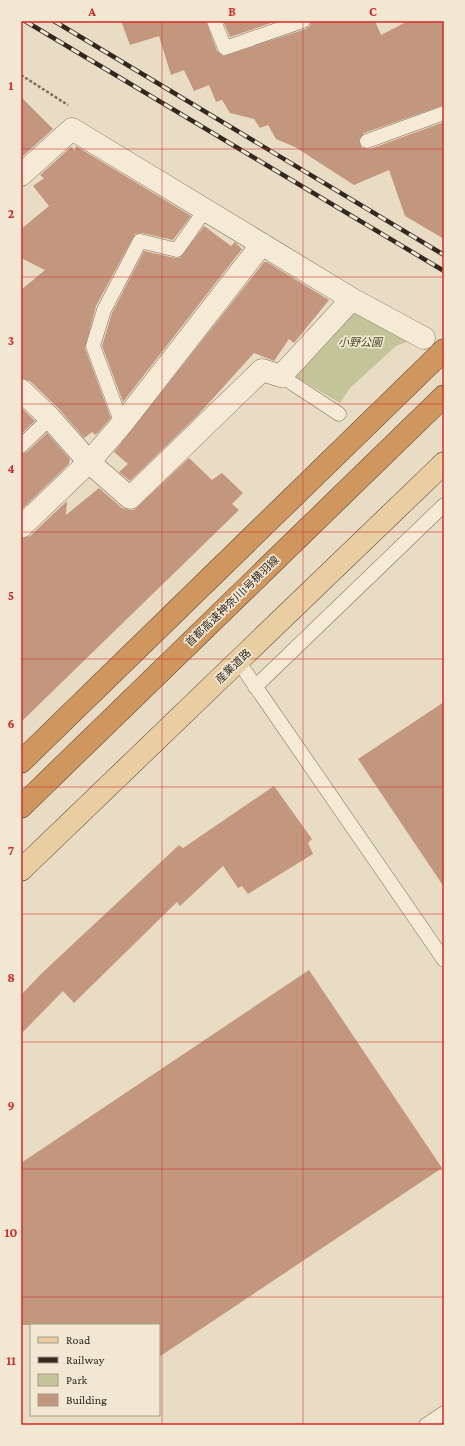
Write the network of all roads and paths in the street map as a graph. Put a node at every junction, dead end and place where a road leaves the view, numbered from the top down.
1 (214, 21) edge
2 (302, 21) edge
3 (444, 113) edge
4 (367, 141) dead end
5 (23, 171) edge
6 (205, 210) junction
7 (262, 244) junction
8 (352, 299) junction
9 (424, 338) dead end
10 (444, 350) edge
11 (281, 376) junction
12 (21, 390) edge
13 (444, 396) edge
14 (339, 414) dead end
15 (50, 418) junction
16 (122, 424) junction
17 (21, 446) edge
18 (89, 462) junction
19 (444, 463) edge
20 (444, 505) edge
21 (21, 527) edge
22 (238, 661) junction
23 (255, 687) junction
24 (21, 762) edge
25 (21, 807) edge
26 (21, 870) edge
27 (444, 960) edge
28 (444, 1413) edge
29 (426, 1425) edge

1 - 2 lane
3 - 4 lane
5 - 6 street
6 - 7 street
6 - 16 lane
7 - 8 street
7 - 16 street
8 - 9 street
8 - 11 street
10 - 24 highway
11 - 14 lane
11 - 18 street
12 - 15 street
13 - 25 highway, 首都高速神奈川1号横羽線
15 - 17 lane
15 - 18 street
16 - 18 street
18 - 21 street
19 - 22 main road, 産業道路
20 - 23 lane
22 - 23 lane
22 - 26 main road, 産業道路
23 - 27 lane
28 - 29 lane

